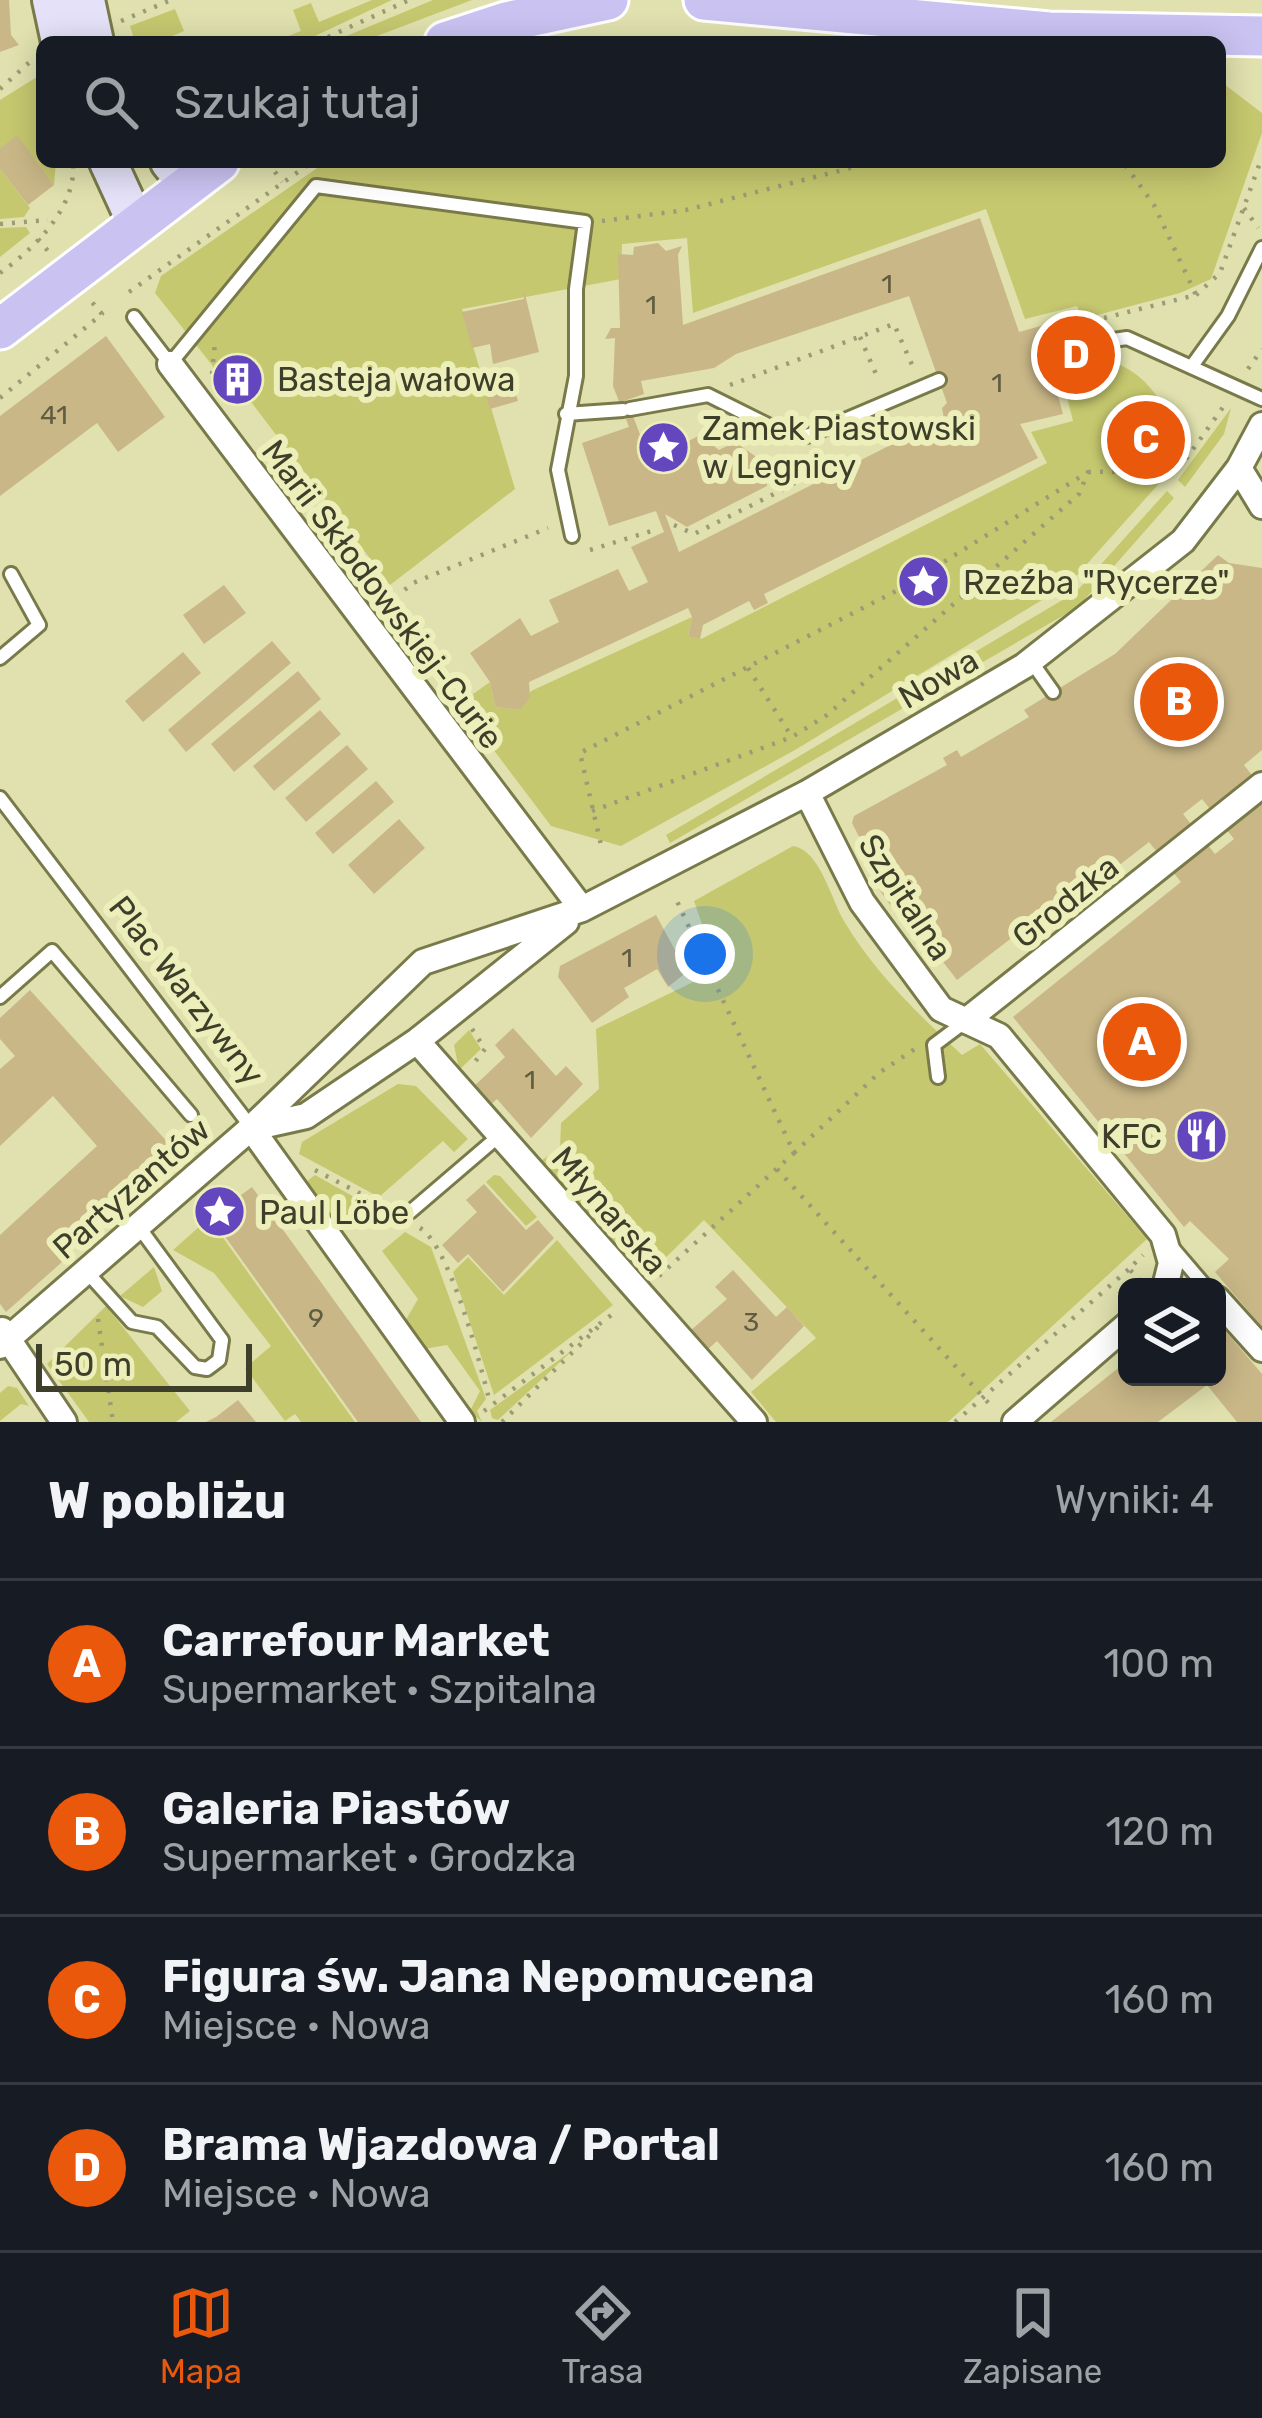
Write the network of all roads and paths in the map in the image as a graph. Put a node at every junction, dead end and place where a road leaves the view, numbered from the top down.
1 (51, 0) edge
2 (86, 0) edge
3 (171, 0) edge
4 (409, 0) edge
5 (608, 0) edge
6 (704, 0) edge
7 (59, 36) edge
8 (105, 36) edge
9 (107, 36) edge
10 (330, 36) edge
11 (463, 36) edge
12 (1219, 36) edge
13 (1226, 36) edge
14 (1262, 37) edge
15 (36, 56) edge
16 (0, 89) edge
17 (1262, 158) edge
18 (74, 168) edge
19 (111, 168) edge
20 (272, 168) edge
21 (303, 168) edge
22 (850, 168) edge
23 (1127, 168) edge
24 (192, 169) edge
25 (282, 182) junction
26 (1244, 208) junction
27 (52, 220) junction
28 (585, 222) junction
29 (136, 223) junction
30 (0, 224) edge
31 (1262, 234) edge
32 (1262, 248) edge
33 (0, 273) edge
34 (128, 292) dead end
35 (1196, 295) junction
36 (217, 308) junction
37 (103, 314) dead end
38 (134, 317) dead end
39 (0, 329) edge
40 (860, 337) junction
41 (1093, 340) junction
42 (1073, 346) dead end
43 (1262, 349) edge
44 (170, 364) junction
45 (1192, 366) junction
46 (939, 380) dead end
47 (1236, 387) junction
48 (922, 388) junction
49 (211, 394) dead end
50 (701, 395) junction
51 (0, 398) edge
52 (1262, 399) edge
53 (890, 404) junction
54 (566, 414) junction
55 (1176, 414) dead end
56 (1262, 425) edge
57 (1152, 435) dead end
58 (807, 436) junction
59 (1186, 459) dead end
60 (1239, 468) junction
61 (1176, 471) dead end
62 (1088, 472) junction
63 (1262, 506) edge
64 (674, 525) dead end
65 (658, 529) dead end
66 (530, 536) dead end
67 (572, 536) joint
68 (10, 574) dead end
69 (377, 612) dead end
70 (0, 658) edge
71 (1031, 661) junction
72 (748, 668) junction
73 (1053, 692) dead end
74 (792, 736) junction
75 (1262, 785) edge
76 (807, 793) junction
77 (0, 798) edge
78 (592, 811) junction
79 (601, 844) dead end
80 (676, 899) dead end
81 (582, 909) junction
82 (450, 954) junction
83 (475, 995) junction
84 (0, 997) edge
85 (966, 1021) junction
86 (417, 1040) junction
87 (934, 1045) junction
88 (938, 1077) dead end
89 (191, 1115) dead end
90 (251, 1128) junction
91 (500, 1135) junction
92 (794, 1153) junction
93 (281, 1169) junction
94 (776, 1169) junction
95 (409, 1218) junction
96 (136, 1223) junction
97 (1157, 1241) junction
98 (1129, 1269) junction
99 (85, 1270) junction
100 (1138, 1278) edge
101 (1168, 1278) edge
102 (1196, 1278) edge
103 (609, 1292) dead end
104 (640, 1294) junction
105 (96, 1301) dead end
106 (1226, 1309) edge
107 (606, 1318) junction
108 (1118, 1333) edge
109 (3, 1338) edge
110 (1262, 1348) edge
111 (983, 1396) junction
112 (490, 1403) junction
113 (64, 1422) edge
114 (113, 1422) edge
115 (462, 1422) edge
116 (488, 1422) edge
117 (502, 1422) edge
118 (754, 1422) edge
119 (955, 1422) edge
120 (1006, 1422) edge
121 (1016, 1422) edge

1 - 7 street
2 - 8 street
3 - 9 path
4 - 10 path
5 - 11 main road
6 - 12 main road
13 - 14 main road
15 - 16 path
17 - 26 path
18 - 27 path
19 - 29 street
20 - 25 path
21 - 25 path
22 - 28 path
23 - 35 path
24 - 29 main road
25 - 34 path
26 - 31 path
26 - 35 path
27 - 30 path
27 - 33 path
28 - 36 lane
28 - 54 lane
29 - 39 main road
32 - 45 lane
35 - 41 path
36 - 44 lane
36 - 49 path
37 - 51 path
38 - 44 lane, Marii Skłodowskiej-Curie
40 - 48 path
40 - 50 path
40 - 53 path
41 - 42 lane
41 - 45 lane
43 - 47 path
44 - 81 street, Marii Skłodowskiej-Curie
45 - 47 lane
46 - 48 lane
47 - 52 lane
47 - 59 path
48 - 53 lane
50 - 54 lane
50 - 58 lane
53 - 58 lane
54 - 67 lane
55 - 57 path
56 - 60 street, Nowa
58 - 64 path
60 - 63 street
60 - 71 street, Nowa
61 - 62 path
62 - 72 path
62 - 74 path
65 - 67 path
66 - 69 path
68 - 70 lane
71 - 73 lane
71 - 76 street, Nowa
72 - 74 path
72 - 78 path
74 - 78 path
75 - 85 street, Grodzka
76 - 81 street, Nowa
76 - 85 street, Szpitalna
77 - 90 lane, Plac Warzywny
78 - 79 path
80 - 92 path
81 - 82 street, Plac Warzywny
81 - 83 street
82 - 83 street
82 - 90 street, Plac Warzywny
83 - 86 street
84 - 89 lane
85 - 87 lane, Grodzka
85 - 97 street, Szpitalna
86 - 90 street
86 - 91 street, Młynarska
87 - 88 lane
87 - 92 path
90 - 93 street
90 - 96 street, Partyzantów
91 - 95 lane
91 - 104 street, Młynarska
92 - 94 path
93 - 95 path
93 - 115 street
94 - 104 path
94 - 111 path
95 - 112 path
96 - 99 street, Partyzantów
96 - 99 lane
97 - 98 path
97 - 101 street
97 - 102 lane, Szpitalna
98 - 100 path
98 - 111 path
99 - 109 street, Partyzantów
103 - 107 path
104 - 118 street, Młynarska
105 - 114 path
106 - 110 street
107 - 112 path
107 - 117 path
108 - 121 street
109 - 113 street
111 - 119 path
111 - 120 path
112 - 116 path

